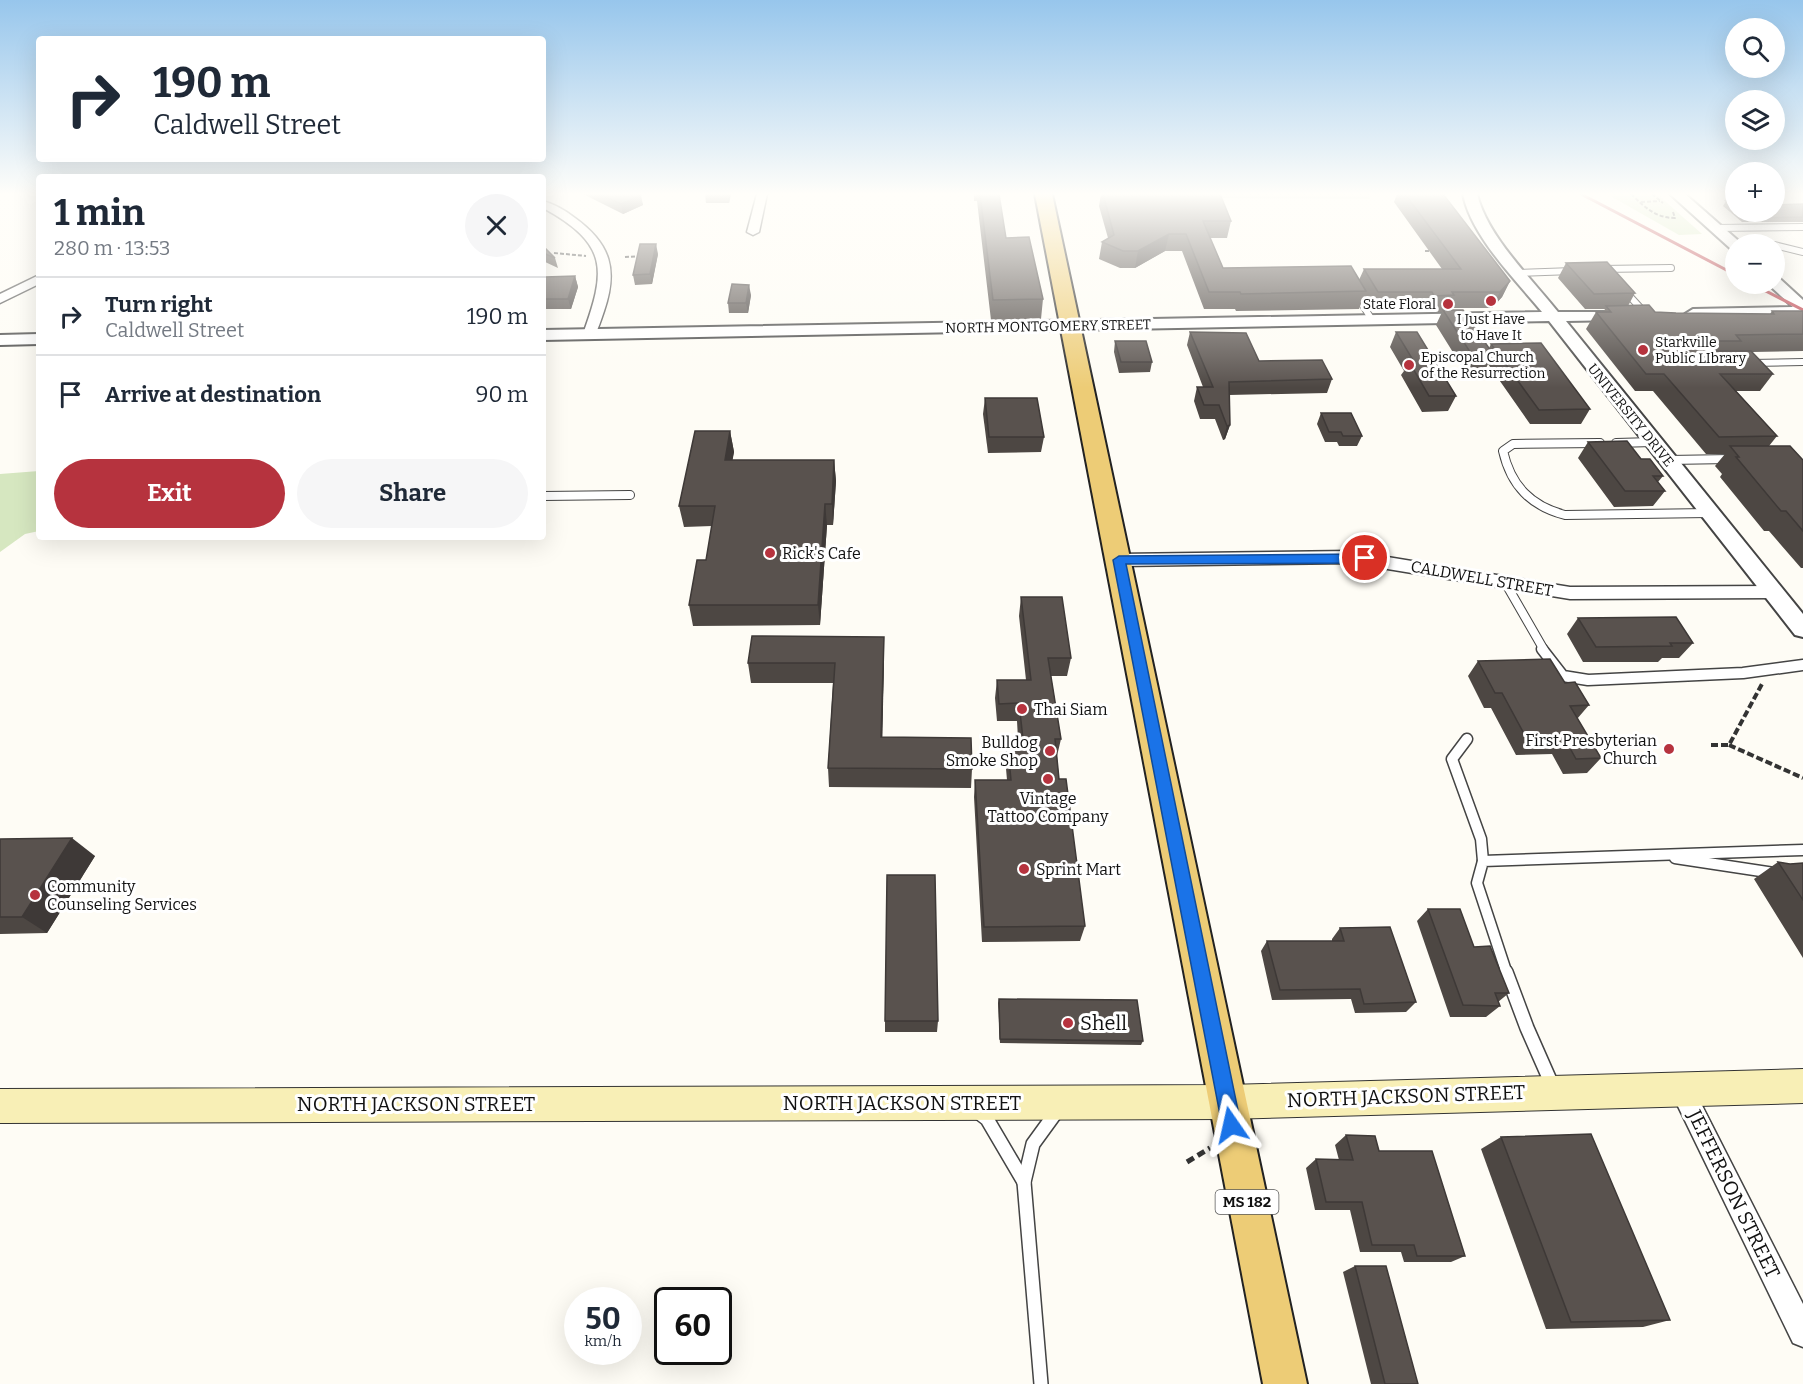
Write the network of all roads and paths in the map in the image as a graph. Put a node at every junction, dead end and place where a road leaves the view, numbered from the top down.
1 (603, 259) edge
2 (1057, 259) edge
3 (1508, 259) edge
4 (1605, 268) junction
5 (1671, 268) dead end
6 (1594, 269) edge
7 (1583, 270) edge
8 (1519, 273) junction
9 (1611, 275) edge
10 (36, 281) edge
11 (1354, 290) edge
12 (1623, 290) edge
13 (1785, 292) edge
14 (0, 299) edge
15 (1803, 310) edge
16 (1646, 315) junction
17 (1552, 316) junction
18 (1372, 320) junction
19 (1071, 326) junction
20 (546, 334) edge
21 (589, 334) junction
22 (36, 339) edge
23 (0, 340) edge
24 (1803, 362) edge
25 (1746, 363) edge
26 (1653, 442) junction
27 (1745, 459) edge
28 (1668, 460) junction
29 (630, 495) dead end
30 (546, 496) edge
31 (1709, 513) junction
32 (1119, 560) junction
33 (1506, 584) junction
34 (1773, 592) junction
35 (1803, 629) edge
36 (1803, 665) edge
37 (1768, 675) dead end
38 (1467, 739) dead end
39 (1711, 745) dead end
40 (1729, 745) junction
41 (1803, 778) edge
42 (1803, 850) edge
43 (1657, 855) junction
44 (1483, 861) junction
45 (1785, 873) edge
46 (1803, 1086) edge
47 (1681, 1088) junction
48 (1555, 1092) junction
49 (1066, 1102) junction
50 (1227, 1102) junction
51 (968, 1103) junction
52 (0, 1106) edge
53 (1024, 1182) junction
54 (1803, 1333) edge
55 (1041, 1384) edge
56 (1285, 1384) edge

1 - 21 street
2 - 19 main road, MS 182
3 - 8 street, UNIVERSITY DRIVE
4 - 5 lane
4 - 6 lane
4 - 9 lane
7 - 8 lane
8 - 17 street, UNIVERSITY DRIVE
10 - 14 street
11 - 18 lane
12 - 16 lane
13 - 15 street
15 - 16 street, NORTH MONTGOMERY STREET
16 - 17 street, NORTH MONTGOMERY STREET
17 - 18 street, NORTH MONTGOMERY STREET
17 - 26 street, UNIVERSITY DRIVE
18 - 19 street, NORTH MONTGOMERY STREET
19 - 21 street, NORTH MONTGOMERY STREET
19 - 32 main road, MS 182
20 - 21 street, NORTH MONTGOMERY STREET
22 - 23 street
24 - 25 lane
26 - 28 street, UNIVERSITY DRIVE
26 - 31 lane
27 - 28 lane
28 - 31 street, UNIVERSITY DRIVE
29 - 30 lane
31 - 34 street, UNIVERSITY DRIVE
32 - 33 street, CALDWELL STREET
32 - 50 main road, MS 182
33 - 34 street, CALDWELL STREET
33 - 36 lane
34 - 35 street, UNIVERSITY DRIVE
37 - 40 path
38 - 44 lane
39 - 40 path
40 - 41 path
42 - 43 lane
43 - 44 lane
43 - 45 lane
44 - 48 lane
46 - 47 main road, NORTH JACKSON STREET
47 - 48 main road, NORTH JACKSON STREET
47 - 54 street, JEFFERSON STREET
48 - 50 main road, NORTH JACKSON STREET
49 - 50 main road, NORTH JACKSON STREET
49 - 51 main road, NORTH JACKSON STREET
49 - 53 lane
50 - 56 main road, MS 182
51 - 52 main road, NORTH JACKSON STREET
51 - 53 lane
53 - 55 lane

